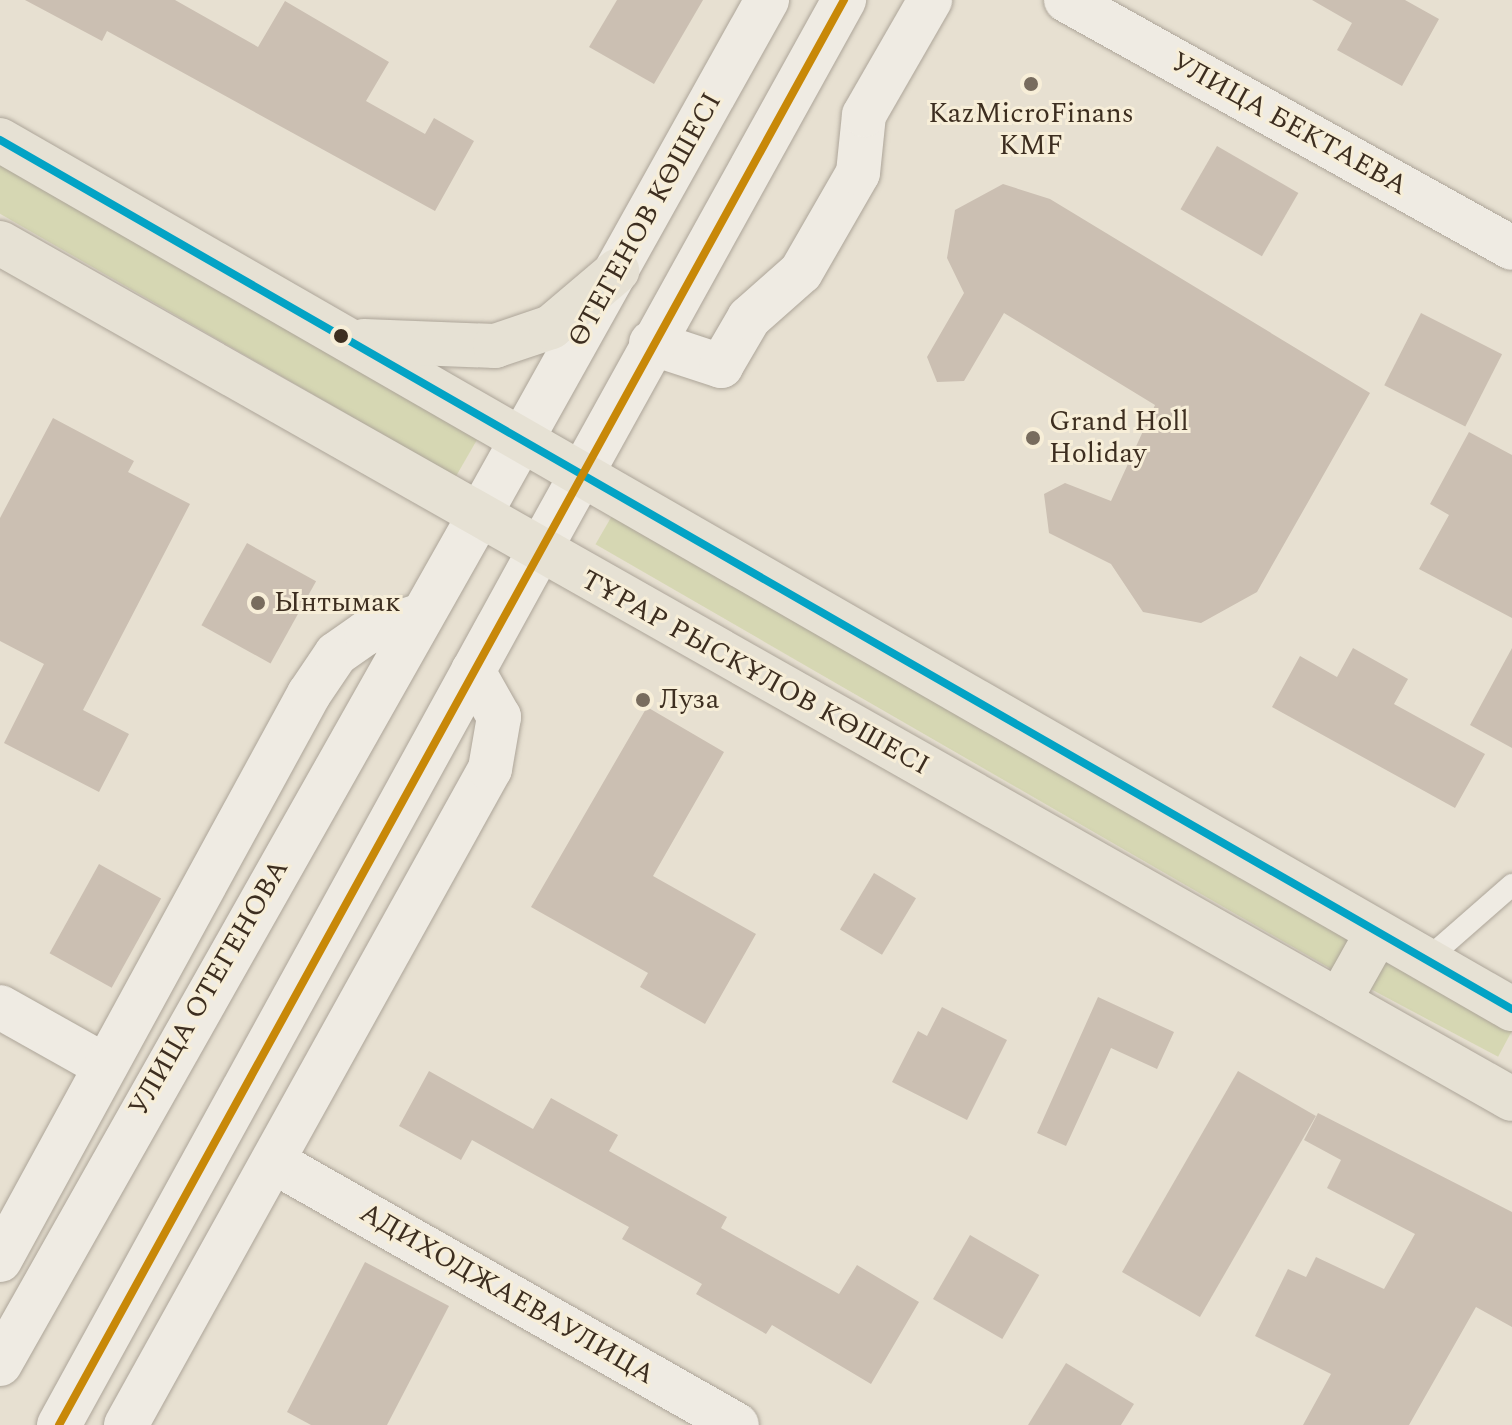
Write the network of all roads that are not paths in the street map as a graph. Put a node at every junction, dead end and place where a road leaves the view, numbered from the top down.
1 (767, 0) edge
2 (844, 0) edge
3 (930, 0) edge
4 (1066, 0) edge
5 (0, 140) edge
6 (0, 243) edge
7 (1512, 248) edge
8 (617, 271) junction
9 (345, 338) junction
10 (651, 343) junction
11 (522, 440) junction
12 (579, 472) junction
13 (479, 516) junction
14 (539, 551) junction
15 (422, 615) junction
16 (473, 671) junction
17 (1512, 885) edge
18 (1376, 935) junction
19 (1424, 962) junction
20 (1339, 1001) junction
21 (0, 1007) edge
22 (1512, 1009) edge
23 (105, 1066) junction
24 (1512, 1099) edge
25 (276, 1163) junction
26 (0, 1260) edge
27 (0, 1364) edge
28 (59, 1425) edge
29 (126, 1425) edge
30 (737, 1425) edge

1 - 8 street, ӨТЕГЕНОВ КӨШЕСІ
2 - 10 street
3 - 10 street
4 - 7 street, УЛИЦА БЕКТАЕВА
5 - 9 main road
6 - 13 main road, ТҰРАР РЫСКҰЛОВ КӨШЕСІ
8 - 9 main road
8 - 11 street, ӨТЕГЕНОВ КӨШЕСІ
9 - 11 main road
10 - 12 street
11 - 12 main road
11 - 13 street, ӨТЕГЕНОВ КӨШЕСІ
12 - 14 street
12 - 18 main road
13 - 14 main road, ТҰРАР РЫСКҰЛОВ КӨШЕСІ
13 - 15 street, УЛИЦА ОТЕГЕНОВА
14 - 16 street
14 - 20 main road, ТҰРАР РЫСКҰЛОВ КӨШЕСІ
15 - 23 street, УЛИЦА ОТЕГЕНОВА
15 - 27 street, УЛИЦА ОТЕГЕНОВА
16 - 25 street
16 - 28 street
17 - 19 lane
18 - 19 main road
18 - 20 main road
19 - 22 main road
20 - 24 main road, ТҰРАР РЫСКҰЛОВ КӨШЕСІ
21 - 23 street
23 - 26 street, УЛИЦА ОТЕГЕНОВА
25 - 29 street
25 - 30 street, АДИХОДЖАЕВАУЛИЦА

